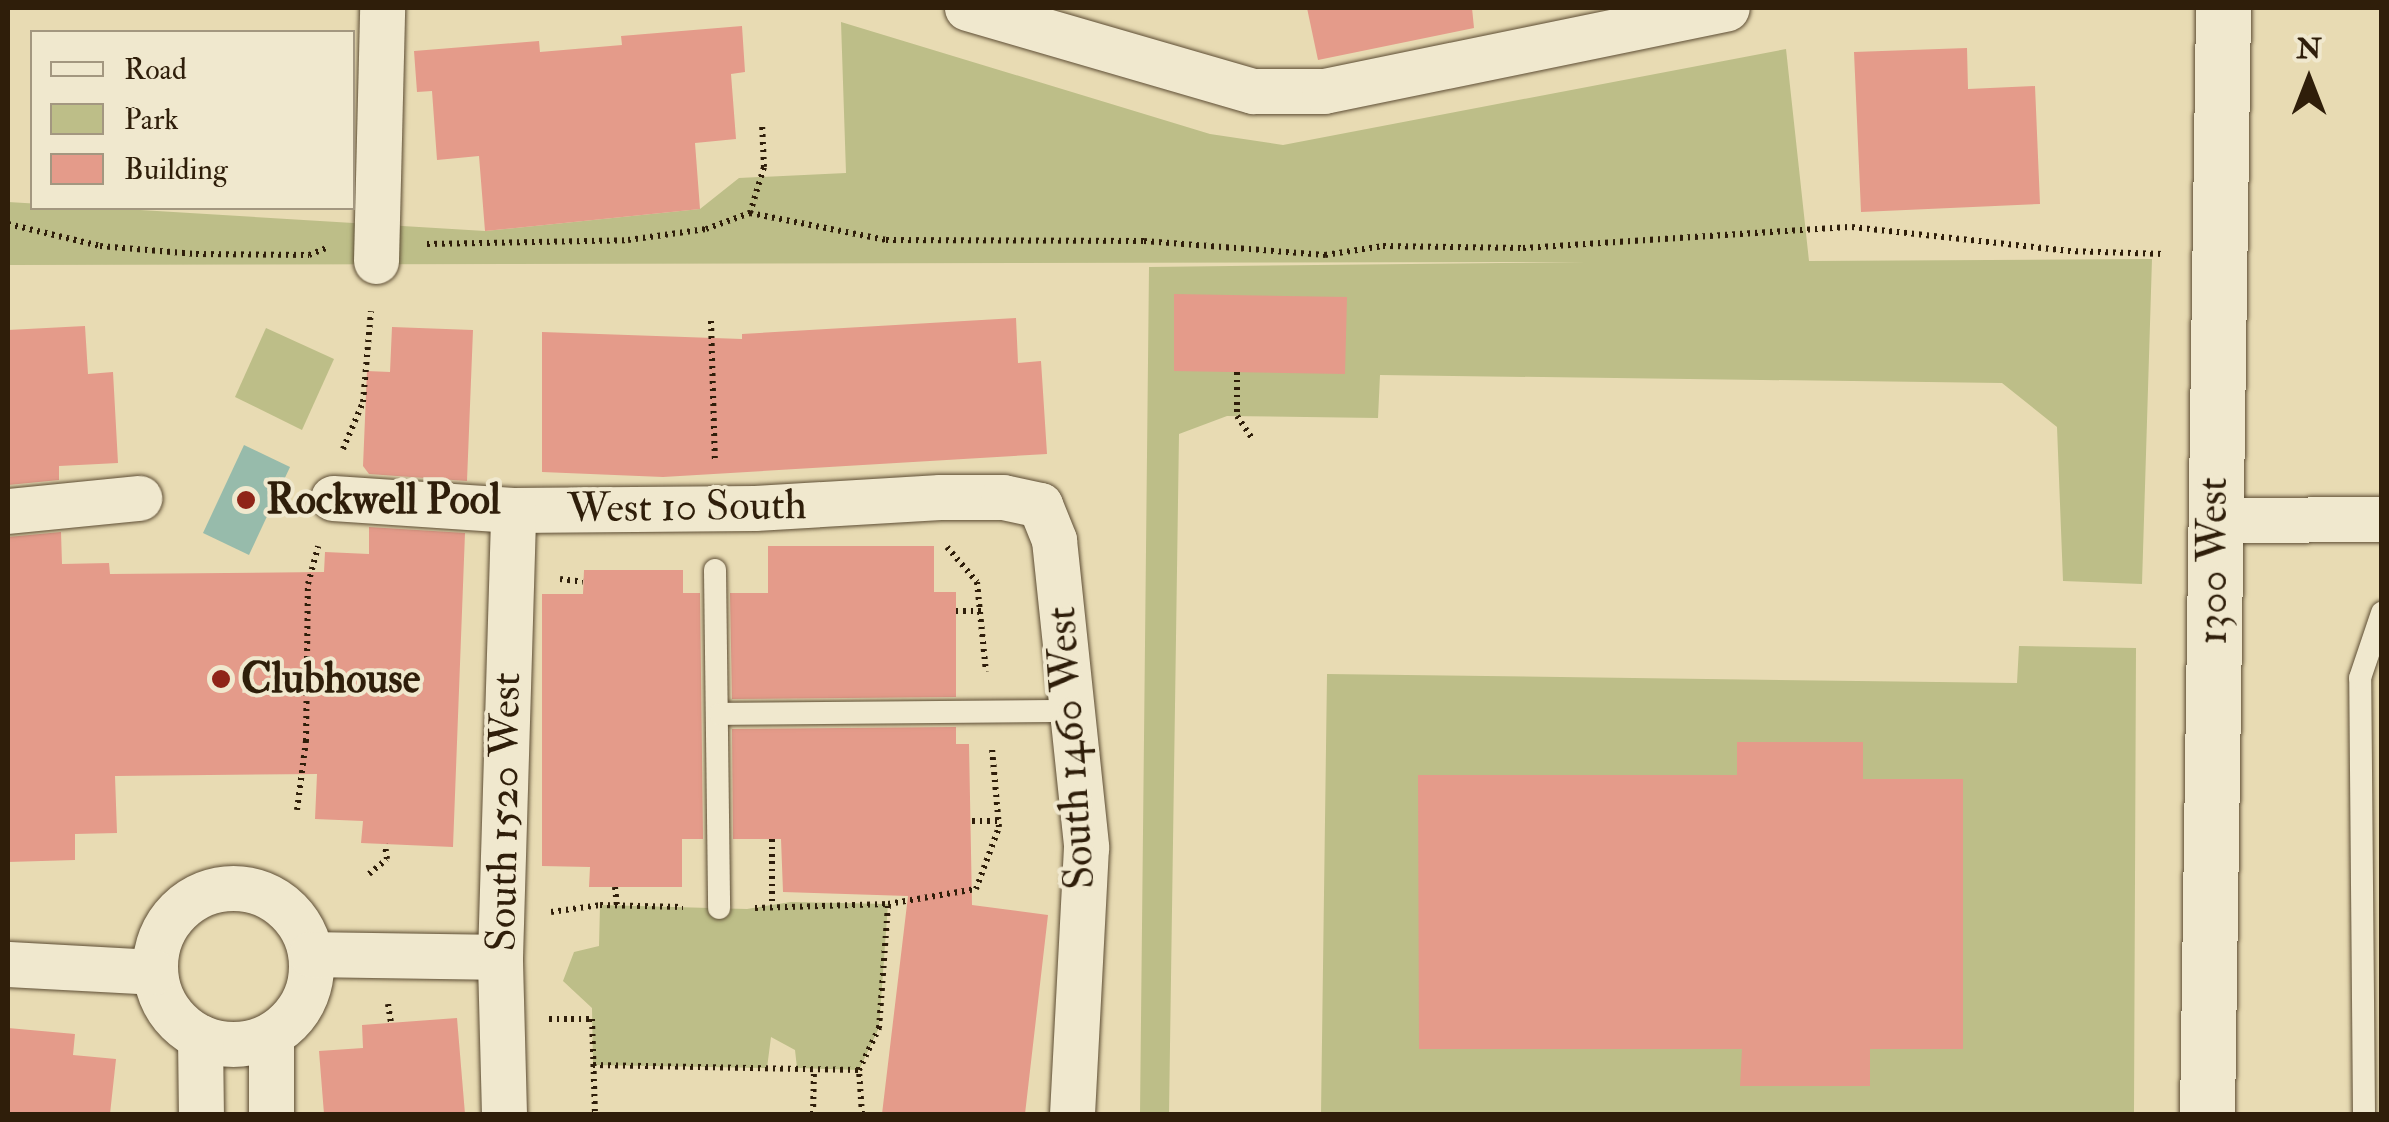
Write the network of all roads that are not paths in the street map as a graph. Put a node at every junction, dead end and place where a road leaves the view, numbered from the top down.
1 (382, 8) edge
2 (966, 8) edge
3 (1726, 8) edge
4 (2223, 8) edge
5 (375, 253) road end
6 (139, 498) dead end
7 (334, 498) road end
8 (1040, 505) joint
9 (513, 510) junction
10 (8, 511) edge
11 (2382, 519) edge
12 (2214, 520) junction
13 (715, 570) dead end
14 (2382, 613) edge
15 (1072, 711) junction
16 (720, 714) junction
17 (719, 908) road end
18 (311, 954) junction
19 (500, 957) junction
20 (8, 964) edge
21 (154, 972) junction
22 (270, 1035) junction
23 (200, 1037) junction
24 (201, 1114) edge
25 (270, 1114) edge
26 (504, 1114) edge
27 (1072, 1114) edge
28 (2207, 1114) edge
29 (2364, 1114) edge

1 - 5 street
2 - 3 street
4 - 12 street, 1300 West
6 - 10 street
7 - 9 street, West 10 South
8 - 9 street, West 10 South
8 - 15 street, South 1460 West
9 - 19 street, South 1520 West
11 - 12 street
12 - 28 street, 1300 West
13 - 16 lane
14 - 29 lane
15 - 16 lane
15 - 27 street, South 1460 West
16 - 17 lane
18 - 19 street
18 - 21 street
18 - 22 street
19 - 26 street, South 1520 West
20 - 21 street
21 - 23 street
22 - 23 street
22 - 25 street
23 - 24 street

